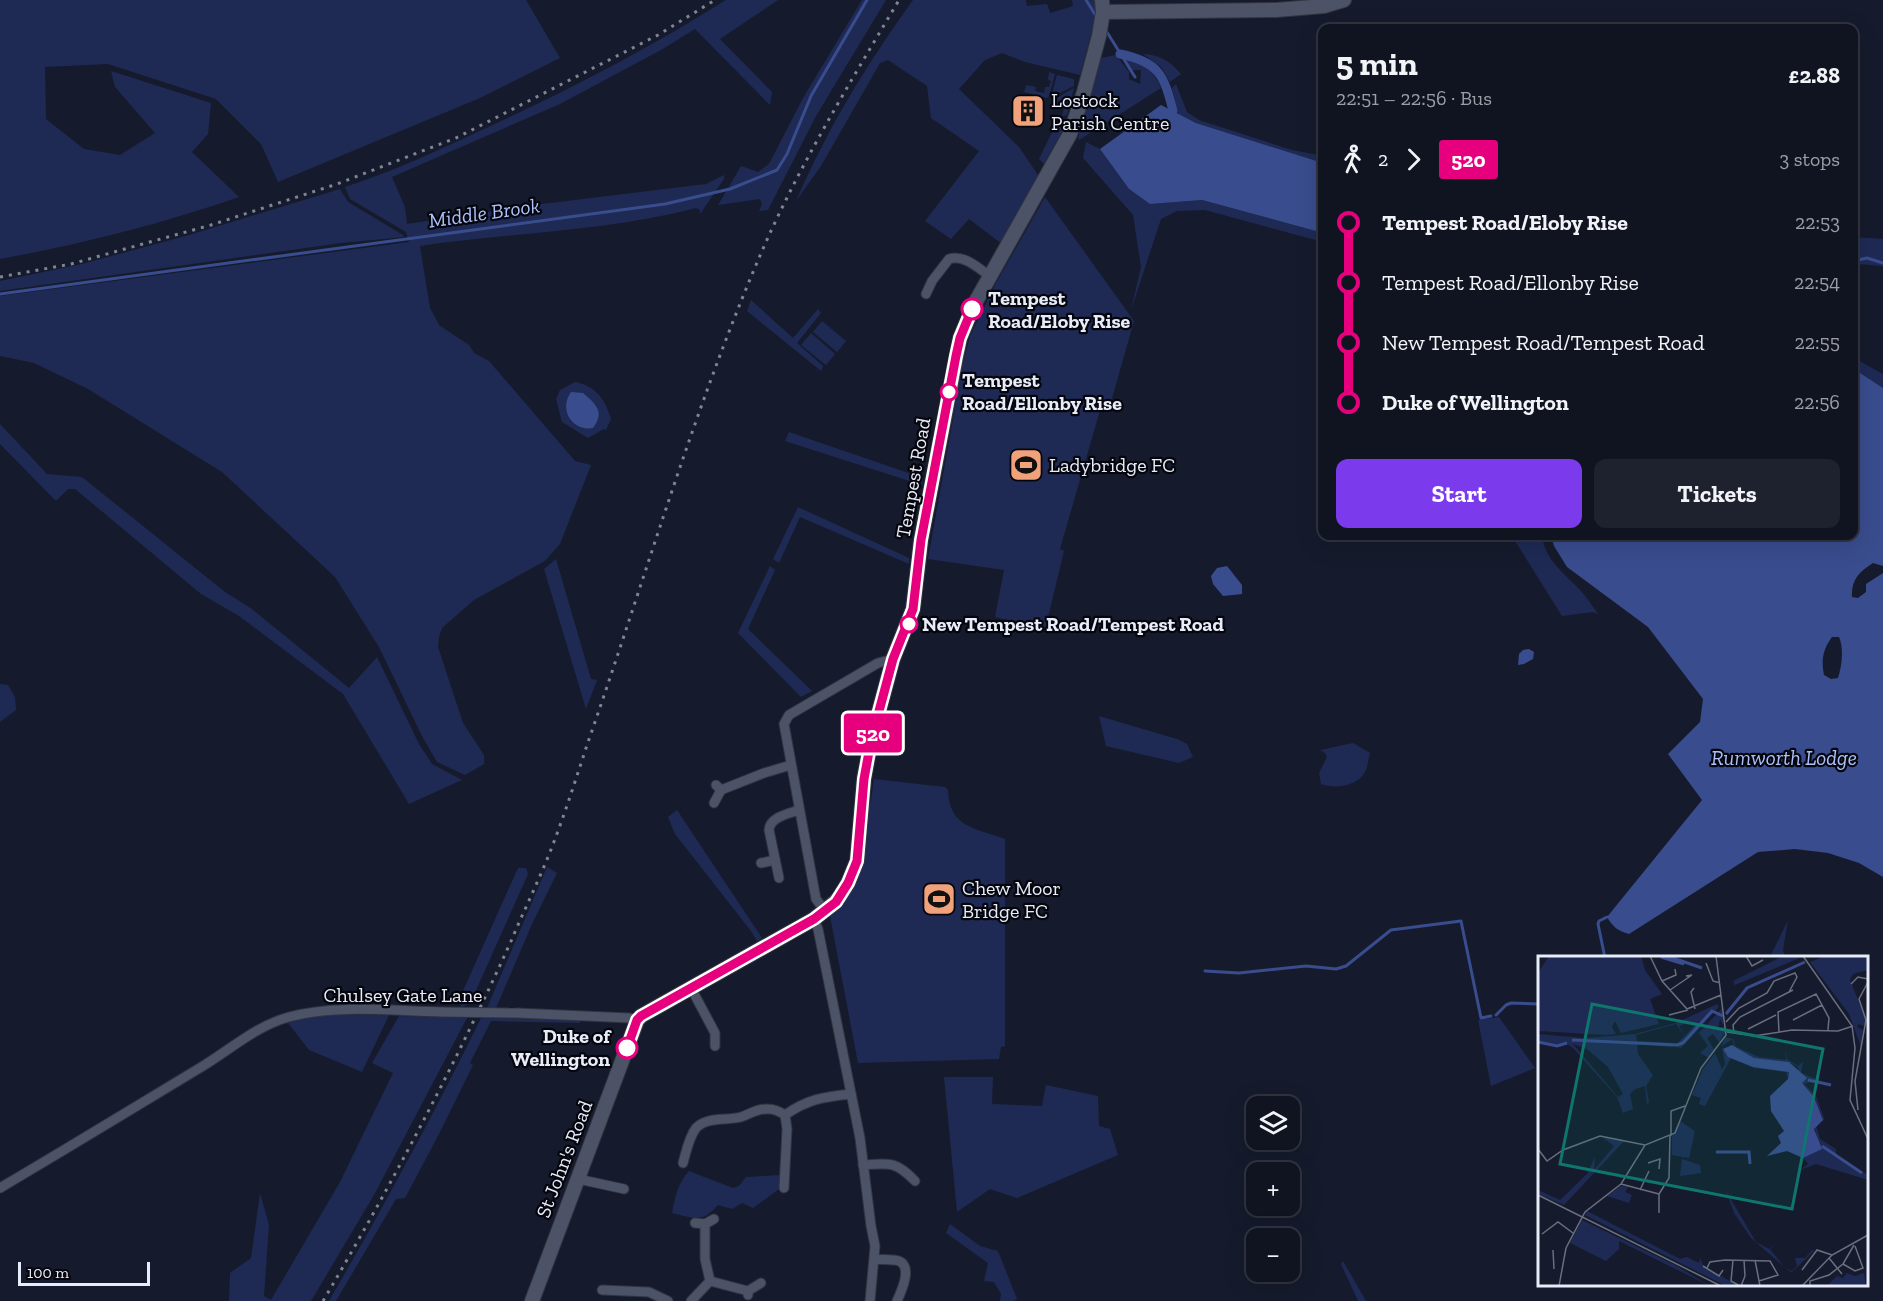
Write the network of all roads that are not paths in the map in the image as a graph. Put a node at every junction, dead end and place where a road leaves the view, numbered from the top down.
1 (1344, 0) edge
2 (1103, 6) edge
3 (1159, 6) edge
4 (990, 276) junction
5 (926, 294) dead end
6 (893, 659) junction
7 (791, 765) junction
8 (714, 804) dead end
9 (799, 810) junction
10 (775, 860) junction
11 (761, 863) dead end
12 (778, 878) dead end
13 (819, 915) junction
14 (691, 988) junction
15 (637, 1020) junction
16 (715, 1046) dead end
17 (851, 1095) junction
18 (785, 1115) junction
19 (683, 1163) dead end
20 (863, 1166) junction
21 (578, 1179) junction
22 (915, 1181) dead end
23 (0, 1188) edge
24 (784, 1188) dead end
25 (624, 1189) dead end
26 (705, 1222) dead end
27 (875, 1259) junction
28 (710, 1281) junction
29 (761, 1283) dead end
30 (602, 1290) dead end
31 (532, 1301) edge
32 (668, 1301) edge
33 (692, 1301) edge
34 (870, 1301) edge
35 (897, 1301) edge

1 - 3 street
2 - 3 street
2 - 4 street, Tempest Road
4 - 5 street
4 - 6 street, Tempest Road
6 - 7 street
6 - 13 street, Tempest Road
7 - 8 street
7 - 9 street
9 - 10 street
9 - 13 street
10 - 11 street
10 - 12 street
13 - 14 street
13 - 17 street
14 - 15 street
14 - 16 street
15 - 21 street, St John's Road
15 - 23 street, Chulsey Gate Lane, bridge
17 - 18 street
17 - 20 street
18 - 19 street
18 - 24 street
20 - 22 street
20 - 27 street
21 - 25 street
21 - 31 street, St John's Road
26 - 28 street
27 - 34 street
27 - 35 street
28 - 29 street
28 - 33 street
30 - 32 street

